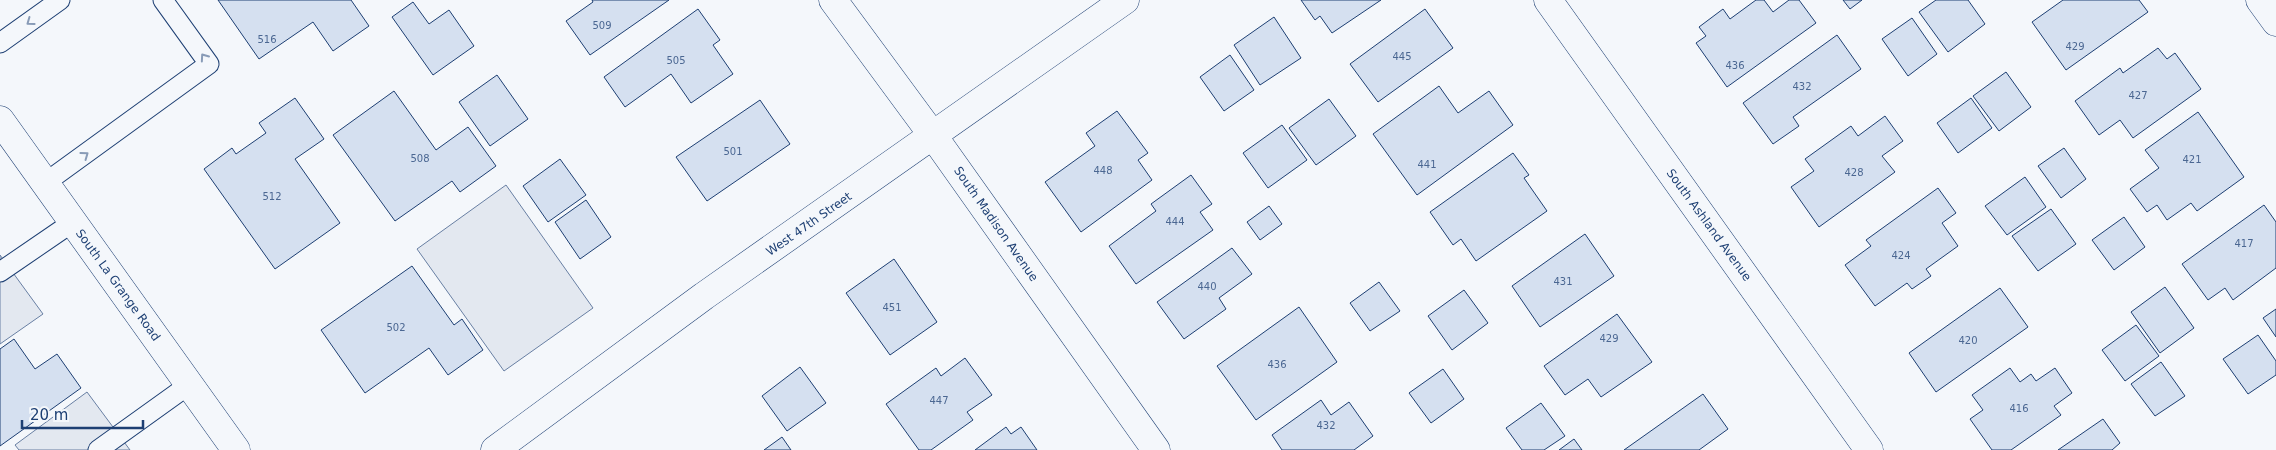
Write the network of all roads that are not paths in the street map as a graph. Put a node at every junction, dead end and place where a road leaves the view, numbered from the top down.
1 (60, 0) edge
2 (163, 0) edge
3 (833, 0) edge
4 (1125, 0) edge
5 (1548, 0) edge
6 (2260, 0) edge
7 (2276, 22) edge
8 (0, 43) edge
9 (0, 120) edge
10 (934, 136) junction
11 (45, 184) junction
12 (73, 222) junction
13 (0, 272) edge
14 (190, 384) junction
15 (98, 450) edge
16 (236, 450) edge
17 (495, 450) edge
18 (1156, 450) edge
19 (1869, 450) edge

1 -> 8 lane
11 -> 2 lane
3 - 10 main road, South Madison Avenue
4 - 10 main road, West 47th Street
5 - 19 main road, South Ashland Avenue
6 - 7 main road
9 - 11 main road, South La Grange Road
10 - 17 main road, West 47th Street
10 - 18 main road, South Madison Avenue
11 - 12 main road, South La Grange Road
12 - 13 lane
12 - 14 main road, South La Grange Road
14 - 15 lane
14 - 16 main road, South La Grange Road

